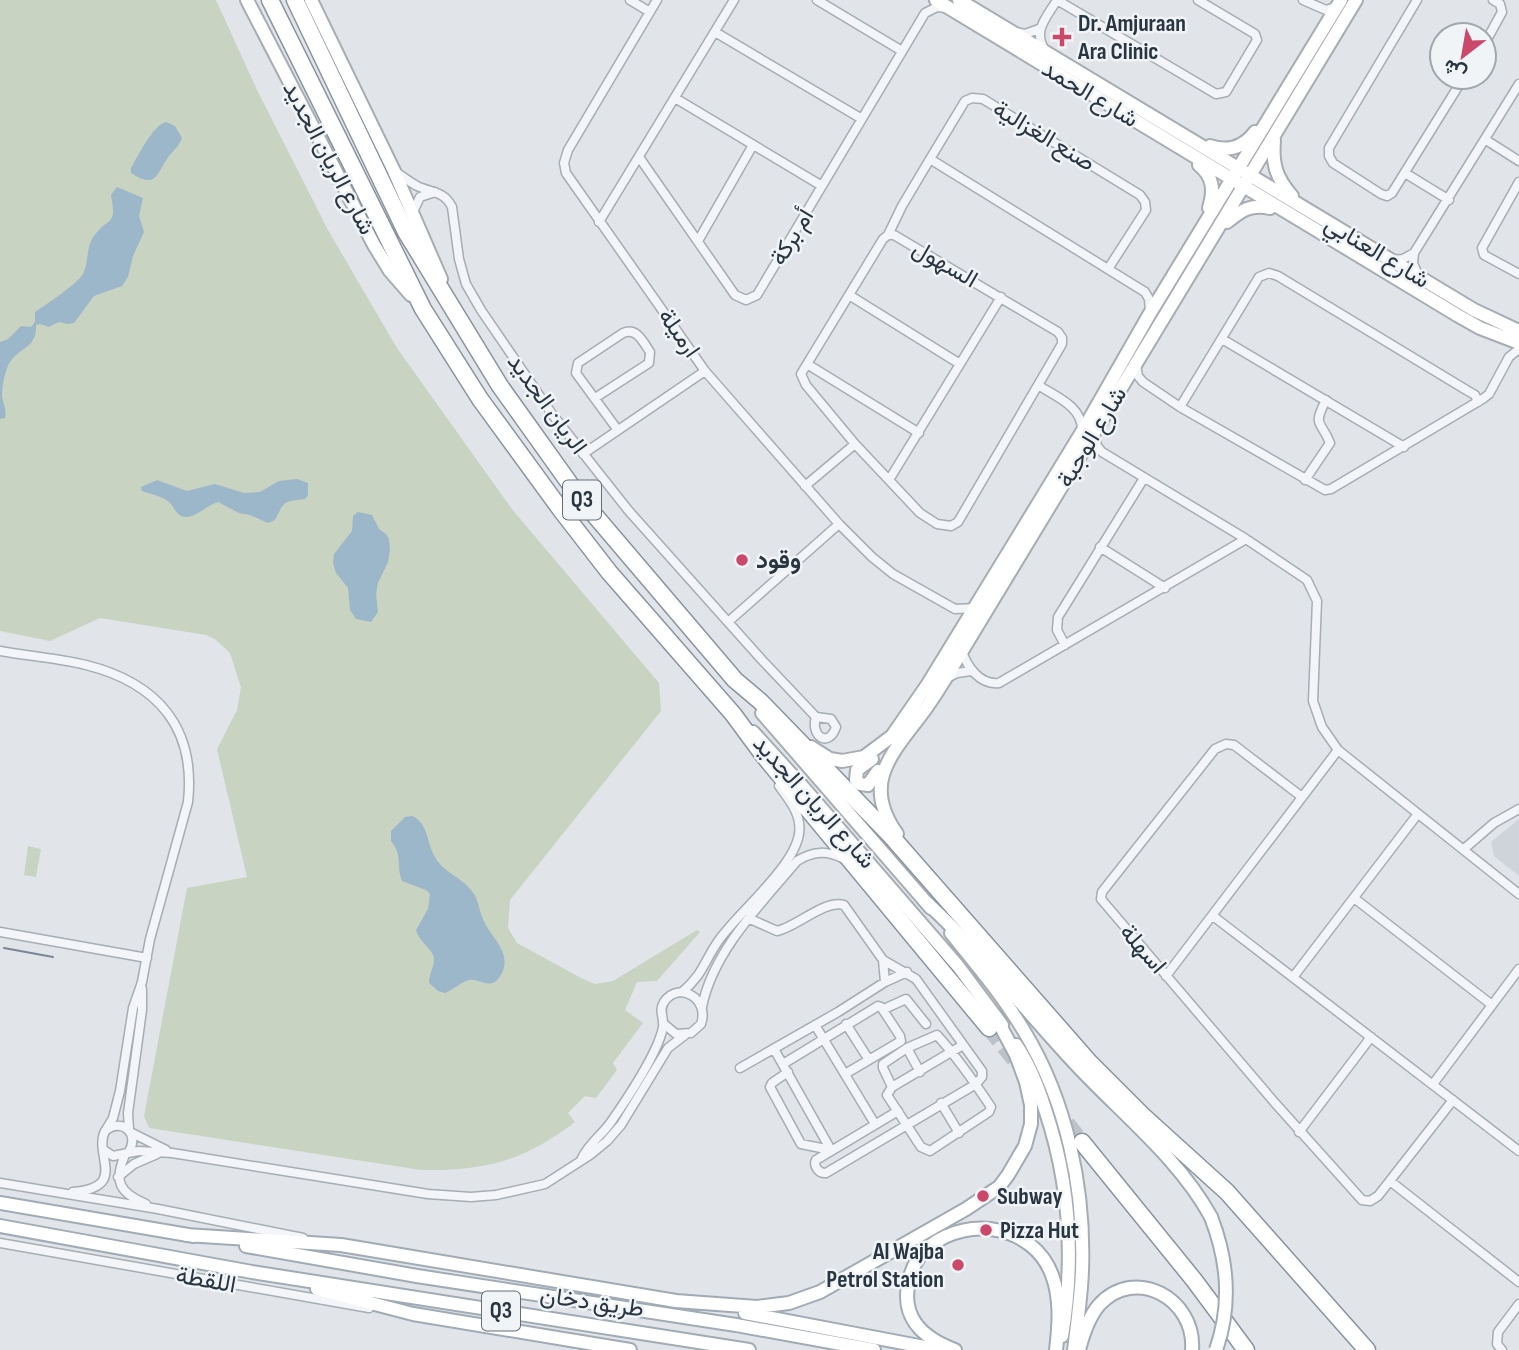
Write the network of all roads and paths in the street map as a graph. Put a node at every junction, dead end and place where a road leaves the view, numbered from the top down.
1 (247, 0) edge
2 (270, 0) edge
3 (295, 0) edge
4 (311, 0) edge
5 (630, 0) edge
6 (657, 0) edge
7 (734, 0) edge
8 (817, 0) edge
9 (924, 0) edge
10 (936, 0) edge
11 (1057, 0) edge
12 (1198, 0) edge
13 (1356, 0) edge
14 (1417, 0) edge
15 (1493, 0) edge
16 (1306, 2) edge
17 (1340, 3) edge
18 (954, 4) edge
19 (650, 12) junction
20 (925, 13) junction
21 (1497, 21) edge
22 (1039, 29) junction
23 (1324, 31) junction
24 (715, 32) junction
25 (1011, 32) junction
26 (902, 51) junction
27 (1047, 53) junction
28 (1307, 57) junction
29 (1519, 85) edge
30 (1455, 91) edge
31 (675, 98) junction
32 (1278, 106) junction
33 (1119, 111) junction
34 (862, 119) junction
35 (1275, 136) junction
36 (1486, 140) junction
37 (1196, 141) junction
38 (1170, 142) junction
39 (753, 145) junction
40 (639, 157) junction
41 (930, 159) junction
42 (1519, 161) edge
43 (394, 171) junction
44 (1405, 173) junction
45 (1242, 177) junction
46 (822, 186) junction
47 (1518, 187) edge
48 (438, 191) junction
49 (1449, 200) junction
50 (1303, 207) junction
51 (1280, 210) junction
52 (413, 212) junction
53 (599, 222) junction
54 (1206, 222) junction
55 (1219, 229) junction
56 (888, 235) junction
57 (698, 241) junction
58 (1364, 244) junction
59 (1414, 253) junction
60 (1391, 261) junction
61 (1108, 268) junction
62 (1519, 274) edge
63 (1419, 278) junction
64 (1165, 289) junction
65 (1146, 292) junction
66 (849, 295) junction
67 (1001, 297) junction
68 (449, 304) junction
69 (423, 309) junction
70 (1149, 315) junction
71 (1165, 318) junction
72 (1519, 331) edge
73 (1222, 339) junction
74 (1506, 339) junction
75 (1519, 343) edge
76 (1519, 349) edge
77 (1509, 357) junction
78 (1138, 360) junction
79 (807, 363) junction
80 (960, 364) junction
81 (705, 371) junction
82 (1038, 385) junction
83 (595, 398) junction
84 (1326, 400) junction
85 (1478, 402) junction
86 (1180, 407) junction
87 (1096, 408) junction
88 (1075, 410) junction
89 (617, 429) junction
90 (1096, 430) junction
91 (1082, 432) junction
92 (919, 433) junction
93 (855, 444) junction
94 (1404, 447) junction
95 (1102, 452) junction
96 (583, 454) junction
97 (1078, 459) junction
98 (1144, 478) junction
99 (889, 480) junction
100 (1305, 480) junction
101 (805, 486) junction
102 (839, 524) junction
103 (1246, 539) junction
104 (1100, 547) junction
105 (1165, 588) junction
106 (976, 608) junction
107 (955, 610) junction
108 (728, 622) junction
109 (959, 634) junction
110 (1065, 645) junction
111 (0, 651) edge
112 (962, 651) junction
113 (971, 671) junction
114 (945, 679) junction
115 (735, 680) junction
116 (733, 714) junction
117 (816, 717) dead end
118 (789, 731) junction
119 (894, 741) junction
120 (1338, 750) junction
121 (764, 756) junction
122 (1302, 797) junction
123 (1519, 808) edge
124 (1418, 815) junction
125 (1464, 849) junction
126 (853, 864) junction
127 (924, 873) junction
128 (1519, 894) edge
129 (1354, 898) junction
130 (926, 902) junction
131 (1213, 916) junction
132 (750, 919) junction
133 (726, 931) junction
134 (0, 932) edge
135 (735, 937) junction
136 (147, 958) junction
137 (883, 960) junction
138 (1519, 969) edge
139 (907, 972) junction
140 (1166, 976) junction
141 (1294, 976) junction
142 (885, 982) junction
143 (682, 992) junction
144 (1492, 1004) junction
145 (702, 1007) junction
146 (884, 1009) junction
147 (992, 1022) junction
148 (135, 1024) junction
149 (664, 1024) junction
150 (846, 1024) junction
151 (926, 1024) dead end
152 (815, 1025) junction
153 (128, 1034) junction
154 (685, 1035) junction
155 (1371, 1037) junction
156 (138, 1038) junction
157 (824, 1040) junction
158 (963, 1045) junction
159 (907, 1048) junction
160 (774, 1049) junction
161 (951, 1054) junction
162 (125, 1058) junction
163 (135, 1058) junction
164 (869, 1059) junction
165 (740, 1068) dead end
166 (785, 1068) junction
167 (920, 1072) junction
168 (845, 1074) junction
169 (976, 1084) junction
170 (1433, 1084) junction
171 (891, 1087) junction
172 (1453, 1100) junction
173 (941, 1103) junction
174 (898, 1111) junction
175 (875, 1124) junction
176 (906, 1124) junction
177 (107, 1128) junction
178 (130, 1131) junction
179 (1299, 1132) junction
180 (960, 1133) junction
181 (1519, 1136) edge
182 (1082, 1142) tunnel mouth
183 (1516, 1148) edge
184 (104, 1150) junction
185 (831, 1150) junction
186 (168, 1152) junction
187 (127, 1154) junction
188 (581, 1160) junction
189 (118, 1177) junction
190 (1390, 1181) junction
191 (0, 1183) edge
192 (64, 1193) junction
193 (0, 1203) edge
194 (158, 1209) junction
195 (0, 1226) edge
196 (186, 1235) junction
197 (0, 1243) edge
198 (341, 1245) junction
199 (252, 1272) junction
200 (1519, 1282) edge
201 (676, 1301) junction
202 (1519, 1304) edge
203 (412, 1314) junction
204 (630, 1350) edge
205 (750, 1350) edge
206 (874, 1350) edge
207 (940, 1350) edge
208 (955, 1350) edge
209 (1058, 1350) edge
210 (1074, 1350) edge
211 (1079, 1350) edge
212 (1192, 1350) edge
213 (1216, 1350) edge
214 (1246, 1350) edge
215 (1367, 1350) edge
216 (1502, 1350) edge

1 - 69 main road, شارع الريان الجديد
2 - 69 highway, شارع الريان الجديد / Q3
3 - 68 highway, شارع الريان الجديد / Q3
4 - 43 main road, شارع الريان الجديد
5 - 19 street
6 - 19 street, ارميلة
7 - 24 street
8 - 26 street
9 - 20 street
10 - 18 main road, شارع الحمد
11 - 12 street
11 - 22 street
13 - 35 main road, شارع الوجبة
14 - 44 street
15 - 21 street
16 - 17 street
16 - 23 street
17 - 23 main road, شارع الوجبة
18 - 20 street
18 - 25 main road, شارع الحمد
18 - 33 main road, شارع الحمد
19 - 53 street, ارميلة
20 - 26 street, أم بركة
22 - 25 street
22 - 27 street
23 - 28 main road, شارع الوجبة
24 - 31 street
24 - 34 street
25 - 27 main road, شارع الحمد
26 - 34 street, أم بركة
27 - 37 main road, شارع الحمد
28 - 32 main road, شارع الوجبة
28 - 45 main road
29 - 36 street
30 - 44 street
31 - 39 street
31 - 40 street
32 - 37 main road
32 - 45 main road, شارع الوجبة
33 - 38 main road, شارع الحمد
33 - 45 main road
34 - 46 street, أم بركة
35 - 45 main road, شارع الوجبة
35 - 50 main road
36 - 42 street
36 - 49 street
37 - 45 main road, شارع الحمد
38 - 45 main road, شارع الحمد
38 - 54 main road
39 - 46 street
39 - 57 street
40 - 53 street
40 - 57 street, أم بركة
41 - 56 street
41 - 61 street
41 - 61 street, صنع الغزالية
43 - 48 street
43 - 52 main road, شارع الريان الجديد
44 - 49 street
45 - 50 main road, شارع العنابي
45 - 51 main road, شارع العنابي
45 - 54 main road, شارع الوجبة
45 - 55 main road, شارع الوجبة
45 - 58 main road
45 - 71 main road
46 - 57 street, أم بركة
47 - 62 street
48 - 52 street
48 - 96 street, الريان الجديد
49 - 59 street
50 - 58 main road, شارع العنابي
51 - 55 main road
51 - 74 main road, شارع العنابي
52 - 68 main road, شارع الريان الجديد
53 - 81 street, ارميلة
54 - 64 main road, شارع الوجبة
55 - 71 main road, شارع الوجبة
56 - 66 street, السهول
56 - 67 street, السهول
58 - 60 main road, شارع العنابي
59 - 60 street
59 - 63 street
60 - 63 main road, شارع العنابي
61 - 65 street
63 - 72 main road, شارع العنابي
64 - 65 street
64 - 70 main road, شارع الوجبة
65 - 70 street
66 - 79 street, السهول
66 - 80 street
67 - 80 street
67 - 82 street, السهول
68 - 115 highway, شارع الريان الجديد / Q3
69 - 116 highway, شارع الريان الجديد / Q3
70 - 87 main road, شارع الوجبة
71 - 78 main road, شارع الوجبة
73 - 84 street
73 - 85 street
73 - 86 street
74 - 75 main road, شارع العنابي
74 - 77 street
76 - 77 street
77 - 85 street
78 - 86 street
78 - 90 main road, شارع الوجبة
79 - 92 street
79 - 93 street, السهول
80 - 92 street
81 - 89 street
81 - 101 street, ارميلة
82 - 88 street
82 - 99 street, السهول
83 - 83 street
83 - 89 street
84 - 94 street
84 - 100 street
85 - 94 street
86 - 100 street
87 - 88 street
87 - 91 main road, شارع الوجبة
88 - 91 street
89 - 96 street
90 - 95 street
90 - 97 main road, شارع الوجبة
91 - 106 main road, شارع الوجبة
92 - 99 street
93 - 99 street, السهول
93 - 101 street
94 - 100 street
95 - 97 street
95 - 98 street
96 - 108 street, الريان الجديد
97 - 112 main road, شارع الوجبة
98 - 103 street
98 - 104 street
101 - 102 street, ارميلة
102 - 107 street, ارميلة
102 - 108 street
103 - 105 street
103 - 120 street
104 - 105 street
104 - 110 street
105 - 110 street
106 - 107 street
106 - 109 main road, شارع الوجبة
107 - 109 street
108 - 117 street, الريان الجديد
109 - 119 main road, شارع الوجبة
110 - 113 street
111 - 136 street
112 - 113 street
112 - 114 main road, شارع الوجبة
113 - 114 street
114 - 119 main road, شارع الوجبة
115 - 118 highway
115 - 130 main road, شارع الريان الجديد / Q3
116 - 121 highway
116 - 147 main road, شارع الريان الجديد
118 - 119 main road, شارع الوجبة
118 - 127 highway
119 - 127 main road, شارع الوجبة
120 - 122 street
120 - 124 street
121 - 126 highway
121 - 133 street
122 - 131 street
122 - 140 street, اسهلة
123 - 125 street
124 - 125 street
124 - 129 street
125 - 128 street
126 - 132 street
126 - 147 highway
127 - 215 highway
129 - 141 street
129 - 144 street
130 - 210 main road, شارع الريان الجديد / Q3
130 - 213 main road, bridge
131 - 140 street
131 - 141 street
132 - 135 street
132 - 137 street
133 - 135 street
133 - 143 street
134 - 136 street
135 - 145 street
136 - 148 street
137 - 139 street
137 - 142 street
138 - 144 street
139 - 142 street
139 - 158 street
140 - 179 street, اسهلة
141 - 155 street
142 - 152 street
143 - 145 street
143 - 149 street
144 - 170 street
145 - 154 street
146 - 150 street
146 - 151 street
146 - 164 street
147 - 201 main road
147 - 209 main road, شارع الريان الجديد
148 - 153 street
148 - 156 street
149 - 154 street
149 - 188 street
150 - 157 street
150 - 164 street
152 - 157 street
152 - 160 street
153 - 156 street
153 - 162 street
154 - 188 street
155 - 170 street
155 - 179 street
156 - 163 street
157 - 166 street
157 - 168 street
158 - 161 street
158 - 169 street
159 - 161 street
159 - 167 street
159 - 171 street
160 - 165 street
160 - 166 street
161 - 167 street
161 - 169 street
162 - 163 street
162 - 177 street
163 - 178 street
164 - 168 street
166 - 185 street
166 - 185 street
167 - 171 street
168 - 175 street
169 - 173 street
169 - 180 street
170 - 172 street
171 - 174 street
172 - 183 street
172 - 190 street
173 - 176 street
173 - 180 street
174 - 175 street
174 - 176 street
175 - 185 street
176 - 180 street
176 - 185 street
177 - 178 street
177 - 184 street
178 - 186 street
178 - 187 street
179 - 190 street, اسهلة
181 - 183 street
182 - 214 highway
184 - 187 street
184 - 192 street
186 - 187 street
186 - 188 street
186 - 189 street
187 - 189 street
189 - 194 street
190 - 200 street
191 - 192 street
192 - 194 street
193 - 196 main road, اللقطة
194 - 198 street
195 - 199 main road, اللقطة
196 - 198 main road
196 - 206 main road, طريق دخان
197 - 203 street, اللقطة
198 - 201 main road
199 - 203 main road
199 - 205 main road, طريق دخان / Q3
201 - 207 main road
202 - 216 street
203 - 204 main road
208 - 209 main road
211 - 212 main road

